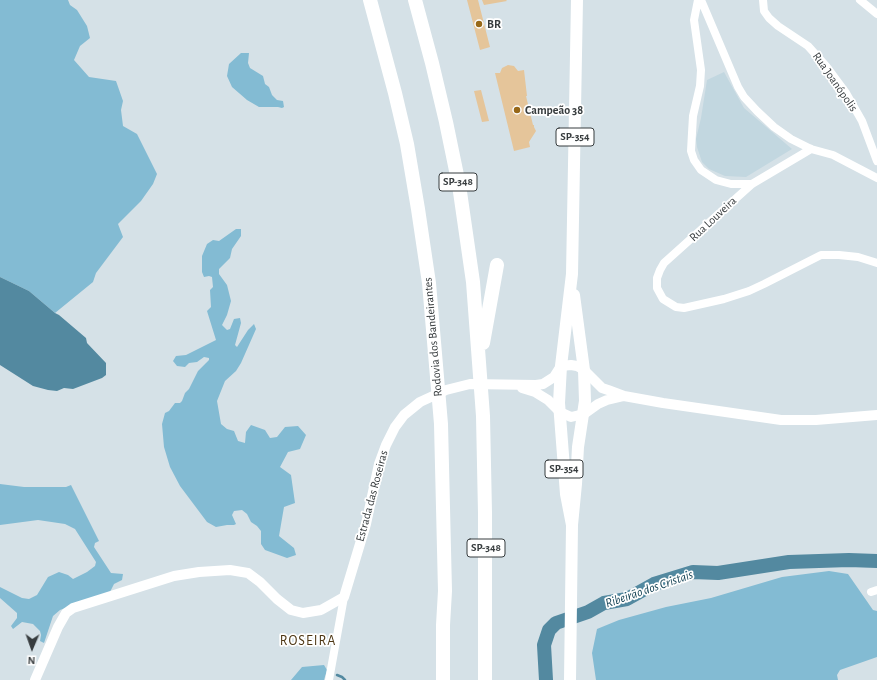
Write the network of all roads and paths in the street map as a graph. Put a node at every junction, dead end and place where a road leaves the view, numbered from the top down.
1 (370, 0) edge
2 (415, 0) edge
3 (577, 0) edge
4 (699, 0) edge
5 (764, 0) edge
6 (860, 0) edge
7 (877, 14) edge
8 (811, 149) junction
9 (877, 161) edge
10 (877, 178) edge
11 (752, 184) junction
12 (877, 263) edge
13 (497, 265) dead end
14 (572, 274) junction
15 (480, 365) junction
16 (561, 366) junction
17 (584, 370) junction
18 (508, 384) junction
19 (624, 396) junction
20 (560, 412) junction
21 (584, 414) junction
22 (877, 415) edge
23 (572, 525) junction
24 (344, 597) junction
25 (35, 680) edge
26 (329, 680) edge
27 (443, 680) edge
28 (485, 680) edge
29 (570, 680) edge

1 - 27 highway, Rodovia dos Bandeirantes
2 - 15 highway, SP-348
3 - 14 main road, SP-354
4 - 8 street
4 - 11 street
5 - 9 street, Rua Joanópolis
6 - 7 street
8 - 10 street
8 - 11 street, Rua Louveira
11 - 12 street, Rua Louveira
13 - 15 highway
14 - 16 main road, SP-354
14 - 17 main road, SP-354
15 - 28 highway, SP-348
16 - 17 street
16 - 18 street, Estrada das Roseiras
16 - 20 main road, SP-354
17 - 19 street
17 - 21 main road, SP-354
18 - 20 street, Estrada das Roseiras
18 - 24 street, Estrada das Roseiras
19 - 21 street
19 - 22 street
20 - 21 street
20 - 23 main road, SP-354
21 - 23 main road, SP-354
23 - 29 main road, SP-354
24 - 25 street
24 - 26 street

